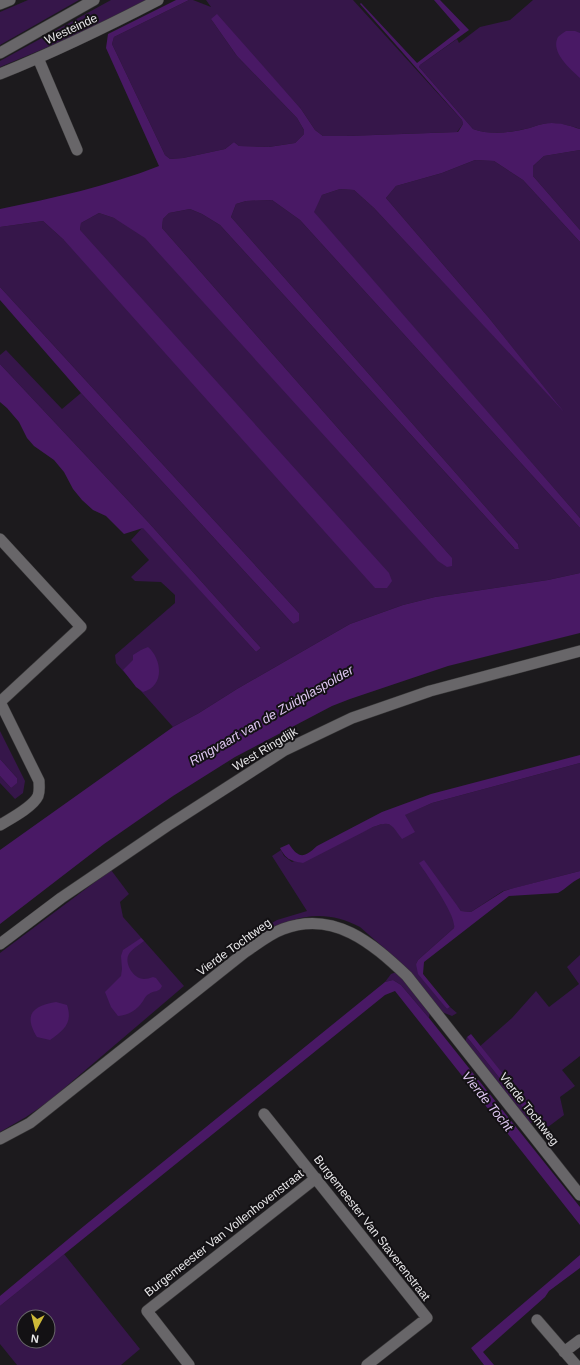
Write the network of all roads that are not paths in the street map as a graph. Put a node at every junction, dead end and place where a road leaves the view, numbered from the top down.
1 (10, 0) edge
2 (94, 0) edge
3 (158, 0) edge
4 (0, 4) edge
5 (0, 53) edge
6 (38, 58) junction
7 (0, 74) edge
8 (77, 150) dead end
9 (0, 539) edge
10 (580, 651) edge
11 (0, 825) edge
12 (0, 944) edge
13 (264, 1114) dead end
14 (0, 1139) edge
15 (316, 1178) junction
16 (580, 1195) edge
17 (537, 1320) dead end
18 (580, 1340) edge
19 (564, 1352) junction
20 (189, 1365) edge
21 (367, 1365) edge
22 (576, 1365) edge

1 - 4 street
2 - 5 street, Westeinde
3 - 6 street, Westeinde
6 - 7 street, Westeinde
6 - 8 street, Westeinde
9 - 11 street
10 - 12 street, West Ringdijk
13 - 15 street, Burgemeester Van Staverenstraat
14 - 16 street, Vierde Tochtweg
15 - 20 street, Burgemeester Van Vollenhovenstraat
15 - 21 street, Burgemeester Van Staverenstraat
17 - 19 street
18 - 19 street
19 - 22 street

